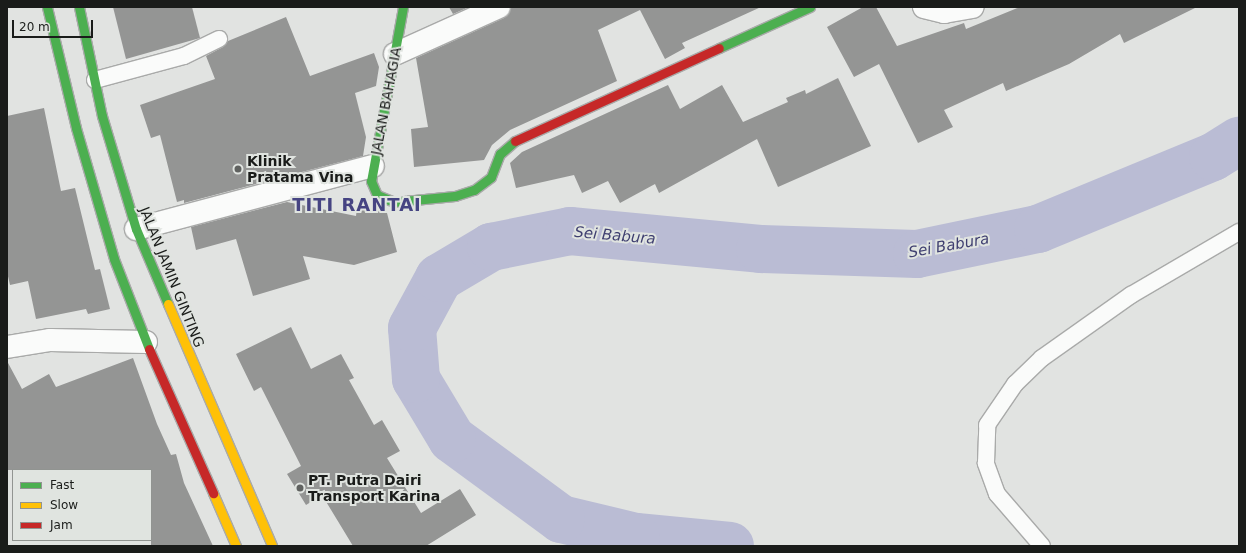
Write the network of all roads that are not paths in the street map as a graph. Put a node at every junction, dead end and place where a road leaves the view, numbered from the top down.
1 (47, 7) edge
2 (79, 7) edge
3 (403, 7) edge
4 (499, 7) edge
5 (810, 7) edge
6 (924, 7) edge
7 (973, 7) edge
8 (218, 39) dead end
9 (394, 54) junction
10 (95, 80) junction
11 (373, 166) junction
12 (136, 229) junction
13 (1239, 232) edge
14 (146, 342) junction
15 (7, 347) edge
16 (236, 546) edge
17 (272, 546) edge
18 (1042, 546) edge

1 - 14 main road
2 - 10 main road, JALAN JAMIN GINTING
3 - 9 main road, JALAN BAHAGIA
4 - 9 street
5 - 11 main road
6 - 7 street
8 - 10 lane
9 - 11 main road, JALAN BAHAGIA
10 - 12 main road, JALAN JAMIN GINTING
11 - 12 street, JALAN BAHAGIA
12 - 17 main road, JALAN JAMIN GINTING
13 - 18 lane
14 - 15 street
14 - 16 main road

